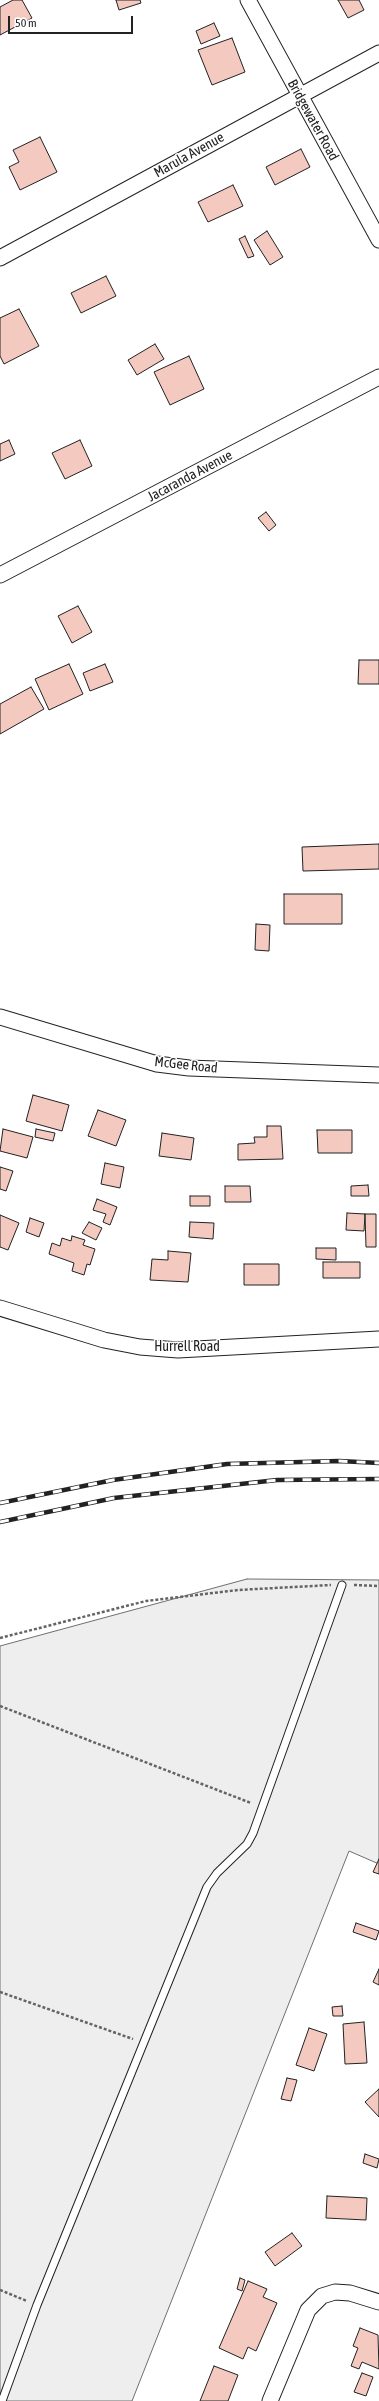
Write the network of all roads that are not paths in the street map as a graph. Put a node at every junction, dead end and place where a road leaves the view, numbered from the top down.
1 (248, 0) edge
2 (379, 53) edge
3 (299, 95) junction
4 (379, 240) edge
5 (0, 258) edge
6 (379, 377) edge
7 (0, 575) edge
8 (0, 1017) edge
9 (379, 1075) edge
10 (0, 1308) edge
11 (379, 1339) edge
12 (342, 1585) road end
13 (379, 2302) edge
14 (2, 2401) edge
15 (270, 2401) edge

1 - 3 street, Bridgewater Road
2 - 3 street, Marula Avenue
3 - 4 street, Bridgewater Road
3 - 5 street, Marula Avenue
6 - 7 street, Jacaranda Avenue
8 - 9 street, McGee Road
10 - 11 street, Hurrell Road
12 - 14 lane
13 - 15 street

